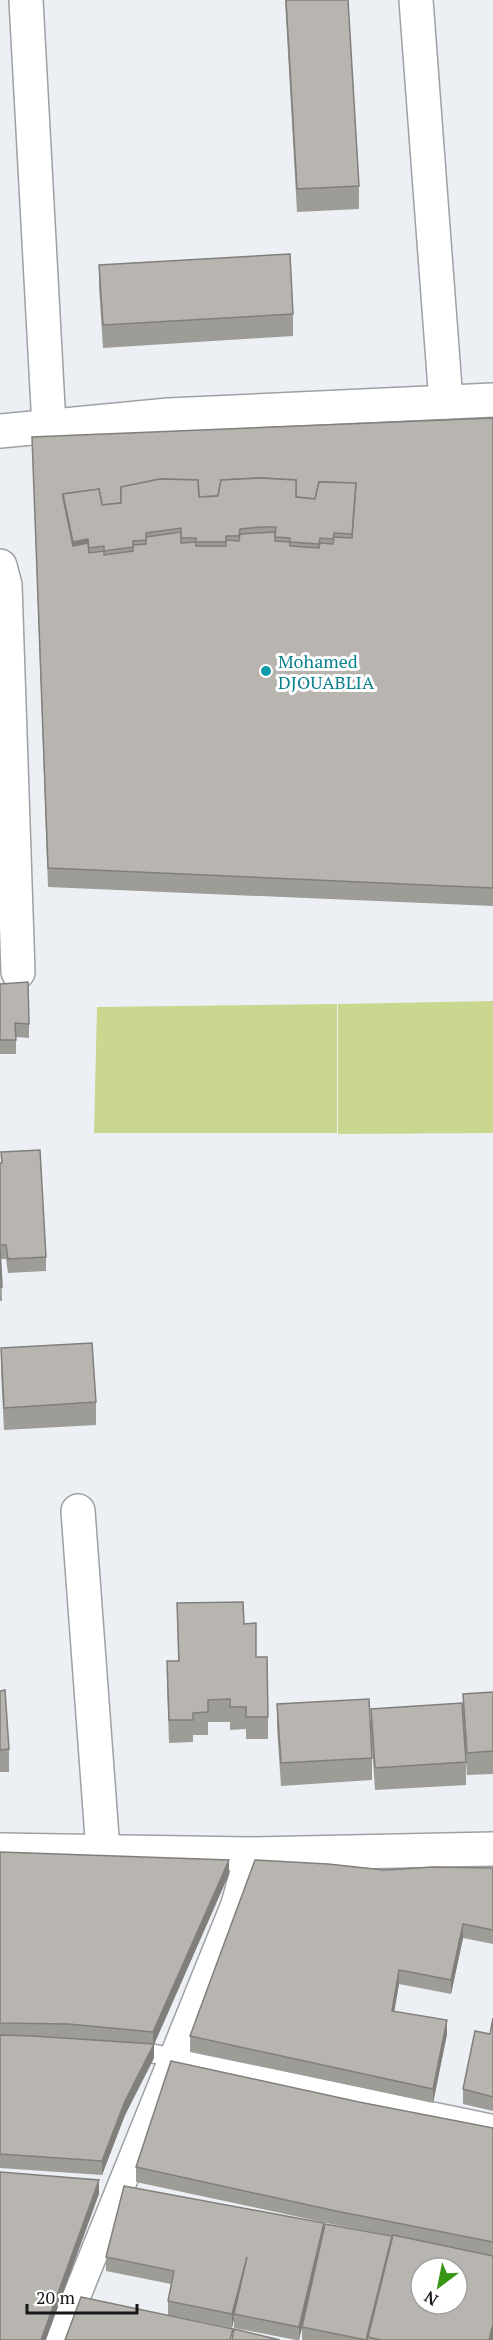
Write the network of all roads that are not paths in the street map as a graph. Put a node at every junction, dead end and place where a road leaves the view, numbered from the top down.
1 (26, 0) edge
2 (416, 0) edge
3 (493, 400) edge
4 (446, 402) junction
5 (50, 426) junction
6 (0, 431) edge
7 (0, 566) edge
8 (18, 972) dead end
9 (78, 1511) dead end
10 (493, 1849) edge
11 (0, 1850) edge
12 (103, 1851) junction
13 (249, 1854) junction
14 (116, 2047) edge
15 (172, 2057) junction
16 (493, 2124) edge
17 (59, 2340) edge

1 - 5 street
2 - 4 street
3 - 4 street
4 - 5 street
5 - 6 street
7 - 8 street
9 - 12 street
10 - 13 street
11 - 12 street
12 - 13 street
13 - 15 street
14 - 15 lane
15 - 16 lane
15 - 17 street

